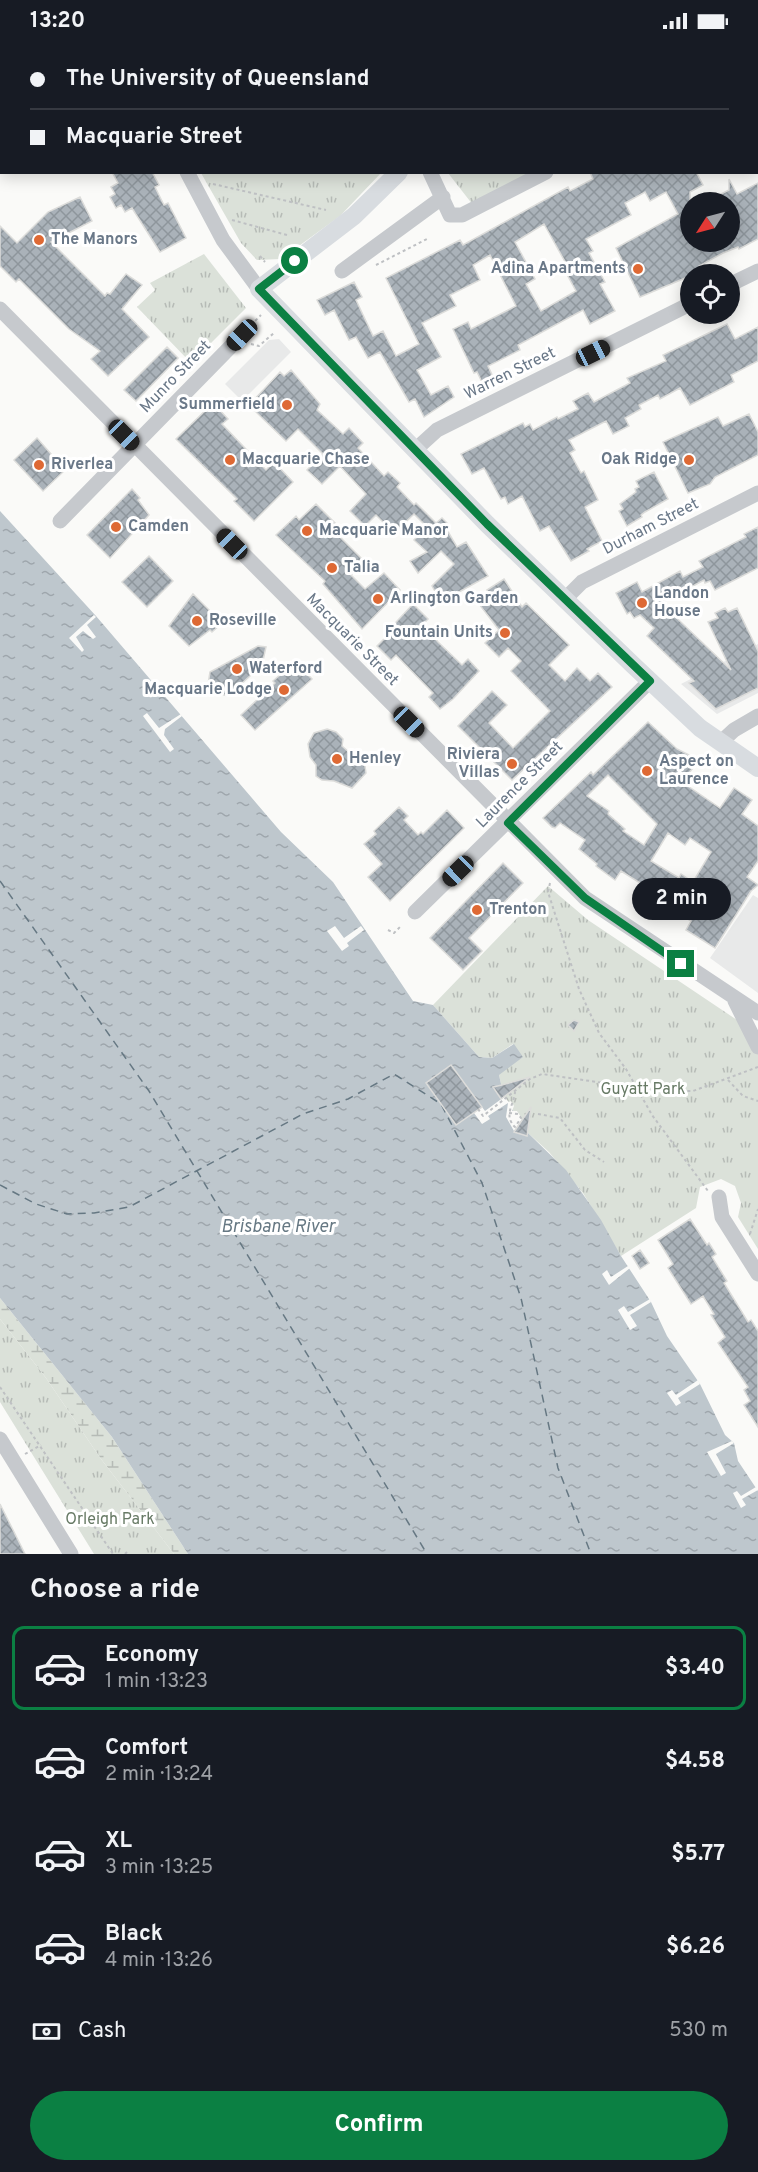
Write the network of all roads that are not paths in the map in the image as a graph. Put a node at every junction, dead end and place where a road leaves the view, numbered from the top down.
1 (188, 174) edge
2 (397, 174) edge
3 (431, 174) edge
4 (542, 174) edge
5 (442, 197) junction
6 (342, 271) dead end
7 (758, 271) edge
8 (740, 280) edge
9 (259, 289) junction
10 (0, 309) edge
11 (680, 309) edge
12 (245, 337) road end
13 (134, 445) junction
14 (415, 450) junction
15 (758, 493) edge
16 (60, 521) dead end
17 (565, 599) junction
18 (650, 681) junction
19 (758, 716) edge
20 (720, 743) junction
21 (758, 768) edge
22 (508, 823) junction
23 (415, 912) dead end
24 (733, 998) junction
25 (758, 1013) edge
26 (758, 1047) edge
27 (713, 1193) road end
28 (758, 1274) edge
29 (2, 1445) edge
30 (71, 1554) edge

1 - 9 street
2 - 9 main road
3 - 5 street
4 - 5 street
5 - 6 street
7 - 8 street
9 - 14 main road
10 - 13 street, Macquarie Street
11 - 14 street, Warren Street
12 - 13 street, Munro Street
13 - 16 street, Munro Street
13 - 22 street, Macquarie Street
14 - 17 main road
15 - 17 street, Durham Street
17 - 18 main road
18 - 20 main road
18 - 22 street, Laurence Street
19 - 20 street
20 - 21 main road
22 - 23 street, Laurence Street
22 - 24 street, Macquarie Street
24 - 25 street, Macquarie Street
24 - 26 street
27 - 28 street
29 - 30 street

